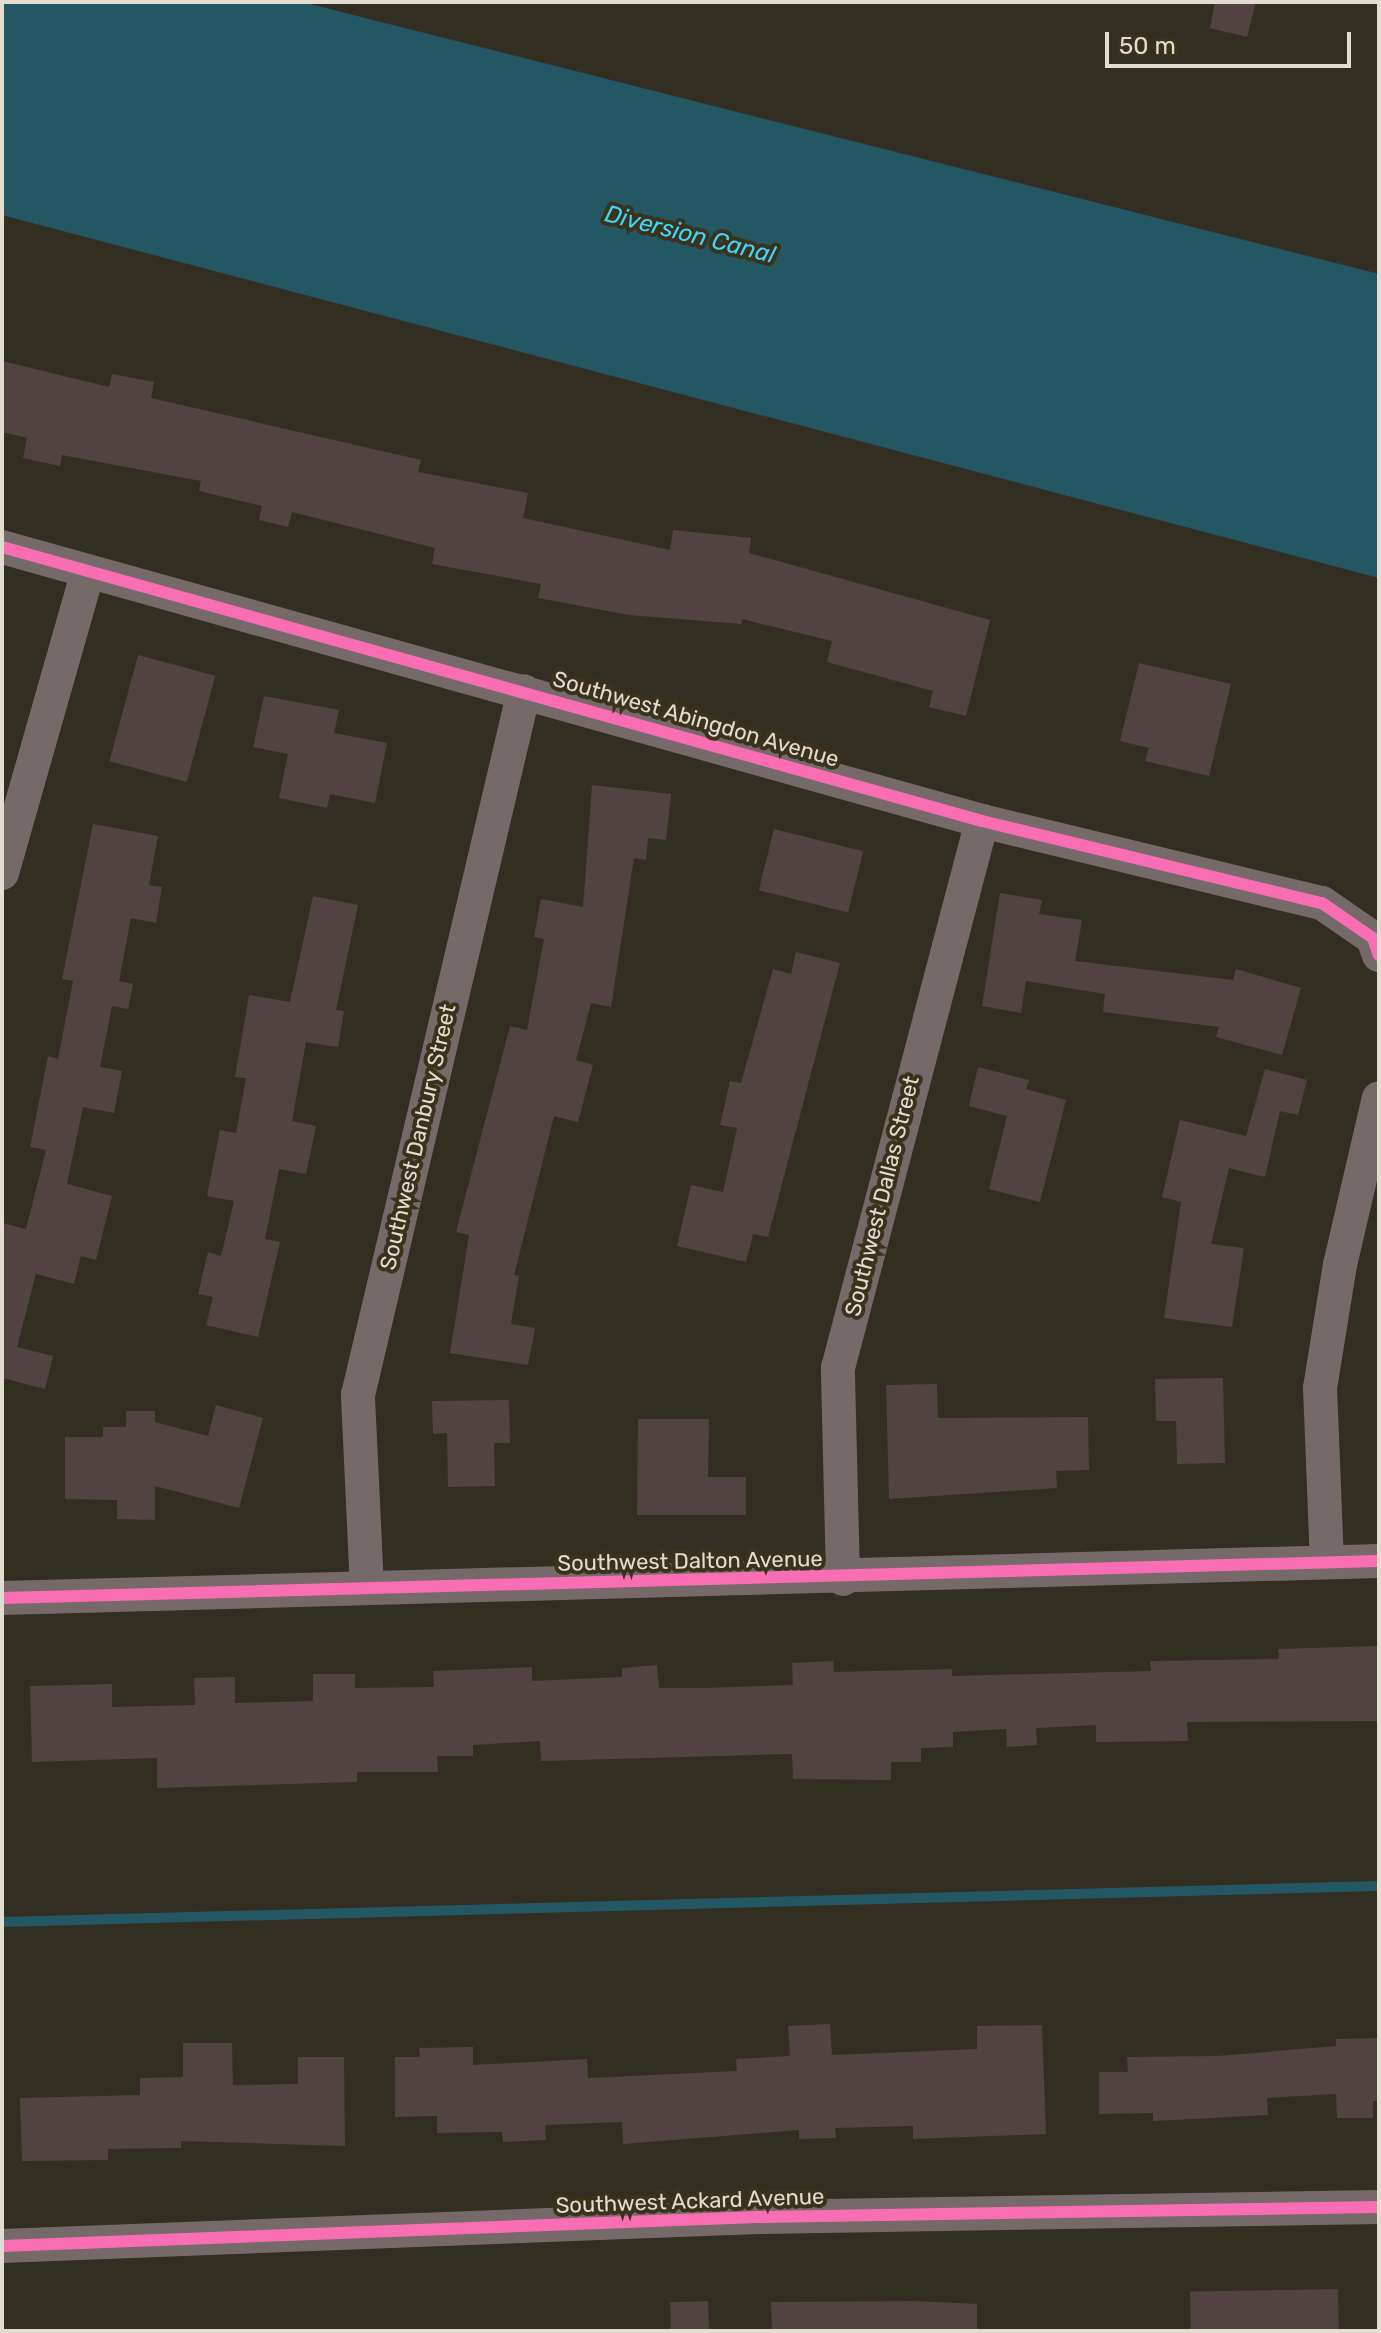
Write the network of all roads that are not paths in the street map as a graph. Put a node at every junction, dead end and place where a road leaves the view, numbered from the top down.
1 (2, 547) edge
2 (88, 571) junction
3 (524, 691) junction
4 (982, 821) junction
5 (2, 873) edge
6 (1376, 946) edge
7 (1379, 1098) edge
8 (1379, 1561) edge
9 (1327, 1562) junction
10 (843, 1579) junction
11 (367, 1588) junction
12 (2, 1598) edge
13 (1379, 2207) edge
14 (2, 2246) edge

1 - 2 street, Southwest Abingdon Avenue
2 - 3 street, Southwest Abingdon Avenue
2 - 5 street
3 - 4 street, Southwest Abingdon Avenue
3 - 11 street, Southwest Danbury Street
4 - 6 street, Southwest Abingdon Avenue
4 - 10 street, Southwest Dallas Street
7 - 9 street
8 - 9 street, Southwest Dalton Avenue
9 - 10 street, Southwest Dalton Avenue
10 - 11 street, Southwest Dalton Avenue
11 - 12 street, Southwest Dalton Avenue
13 - 14 street, Southwest Ackard Avenue

